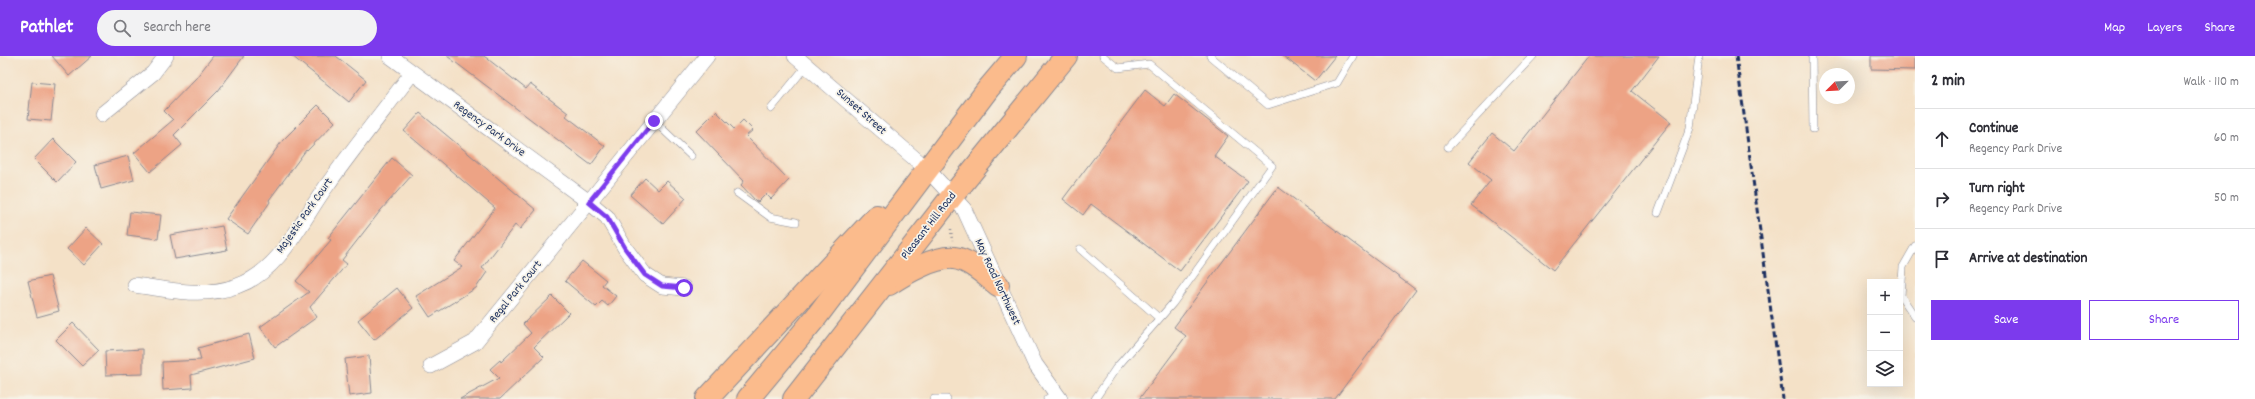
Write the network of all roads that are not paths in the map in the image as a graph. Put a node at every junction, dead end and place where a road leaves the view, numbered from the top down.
1 (166, 56) edge
2 (390, 56) edge
3 (707, 56) edge
4 (1016, 56) edge
5 (1066, 56) edge
6 (1103, 56) edge
7 (1210, 56) edge
8 (1353, 56) edge
9 (1533, 56) edge
10 (1699, 56) edge
11 (1812, 56) edge
12 (801, 60) edge
13 (412, 72) junction
14 (771, 109) dead end
15 (102, 114) dead end
16 (654, 121) junction
17 (1813, 129) dead end
18 (1448, 147) dead end
19 (691, 156) dead end
20 (927, 169) junction
21 (737, 193) dead end
22 (952, 197) junction
23 (589, 202) junction
24 (1658, 213) dead end
25 (796, 222) dead end
26 (1915, 246) edge
27 (1080, 249) dead end
28 (135, 285) dead end
29 (998, 285) junction
30 (684, 288) dead end
31 (877, 293) junction
32 (1915, 317) edge
33 (1159, 318) junction
34 (431, 366) dead end
35 (819, 368) junction
36 (1055, 397) edge
37 (707, 399) edge
38 (748, 399) edge
39 (794, 399) edge
40 (803, 399) edge
41 (934, 399) edge
42 (947, 399) edge
43 (1095, 399) edge

1 - 15 street
2 - 13 street, Regency Park Drive
3 - 16 street
4 - 20 highway
5 - 22 highway, Pleasant Hill Road
6 - 33 lane
7 - 8 lane
9 - 18 lane
10 - 24 lane
11 - 17 lane
12 - 14 lane
12 - 20 street, Sunset Street
13 - 23 street, Regency Park Drive
13 - 28 street, Majestic Park Court
16 - 19 lane
16 - 23 street
20 - 22 street, May Road Northwest
20 - 37 highway
20 - 38 highway
21 - 25 lane
22 - 29 street, May Road Northwest
22 - 31 highway, Pleasant Hill Road
23 - 30 street, Regency Park Drive
23 - 34 street, Regal Park Court
26 - 32 lane
27 - 33 lane
29 - 31 highway
29 - 36 street, May Road Northwest
31 - 35 highway, Pleasant Hill Road
33 - 43 lane
35 - 39 highway, Pleasant Hill Road
35 - 40 highway
41 - 42 lane

